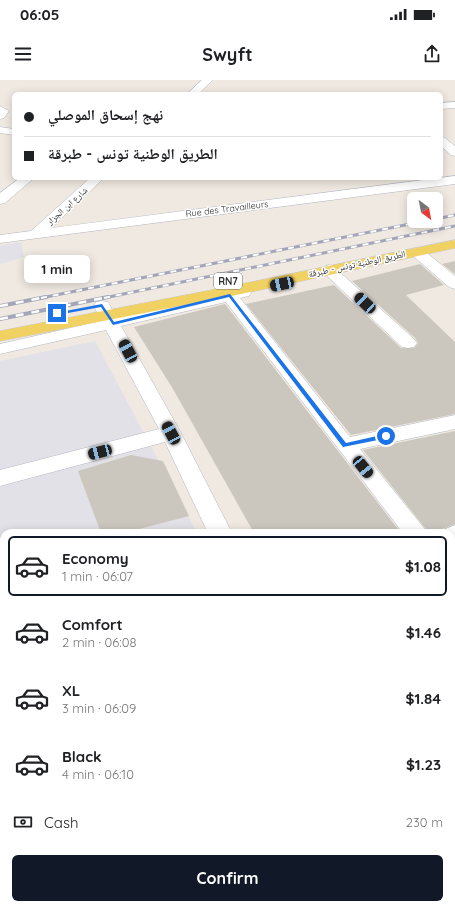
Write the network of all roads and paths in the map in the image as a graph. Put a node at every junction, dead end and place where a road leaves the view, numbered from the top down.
1 (208, 80) edge
2 (194, 92) edge
3 (455, 105) edge
4 (443, 106) edge
5 (0, 109) edge
6 (0, 116) edge
7 (0, 130) edge
8 (12, 132) edge
9 (443, 134) edge
10 (443, 142) edge
11 (455, 143) edge
12 (455, 152) edge
13 (25, 180) edge
14 (96, 180) edge
15 (455, 180) edge
16 (0, 200) edge
17 (36, 234) junction
18 (455, 235) edge
19 (0, 239) edge
20 (455, 245) edge
21 (418, 253) junction
22 (331, 272) junction
23 (455, 284) edge
24 (228, 294) junction
25 (108, 315) junction
26 (0, 325) edge
27 (0, 336) edge
28 (408, 343) dead end
29 (0, 349) edge
30 (455, 422) edge
31 (171, 433) junction
32 (345, 445) junction
33 (0, 478) edge
34 (218, 529) edge
35 (413, 529) edge

1 - 2 street
3 - 4 street
5 - 6 street
7 - 8 street
9 - 11 street
10 - 12 street
13 - 16 street
14 - 17 street, شارع ابن الجزار
15 - 17 street, Rue des Travailleurs
17 - 19 street, Rue des Travailleurs
18 - 25 main road, الطريق الوطنية تونس - طبرقة / RN7
20 - 21 main road, الطريق الوطنية تونس - طبرقة / RN7
21 - 22 main road, الطريق الوطنية تونس - طبرقة / RN7
21 - 23 street
22 - 24 main road, الطريق الوطنية تونس - طبرقة / RN7
22 - 28 street
24 - 25 main road, الطريق الوطنية تونس - طبرقة / RN7
24 - 32 street
25 - 26 main road, الطريق الوطنية تونس - طبرقة / RN7
25 - 27 main road, الطريق الوطنية تونس - طبرقة / RN7
25 - 29 street
25 - 31 street
30 - 32 street
31 - 33 street
31 - 34 street
32 - 35 street

